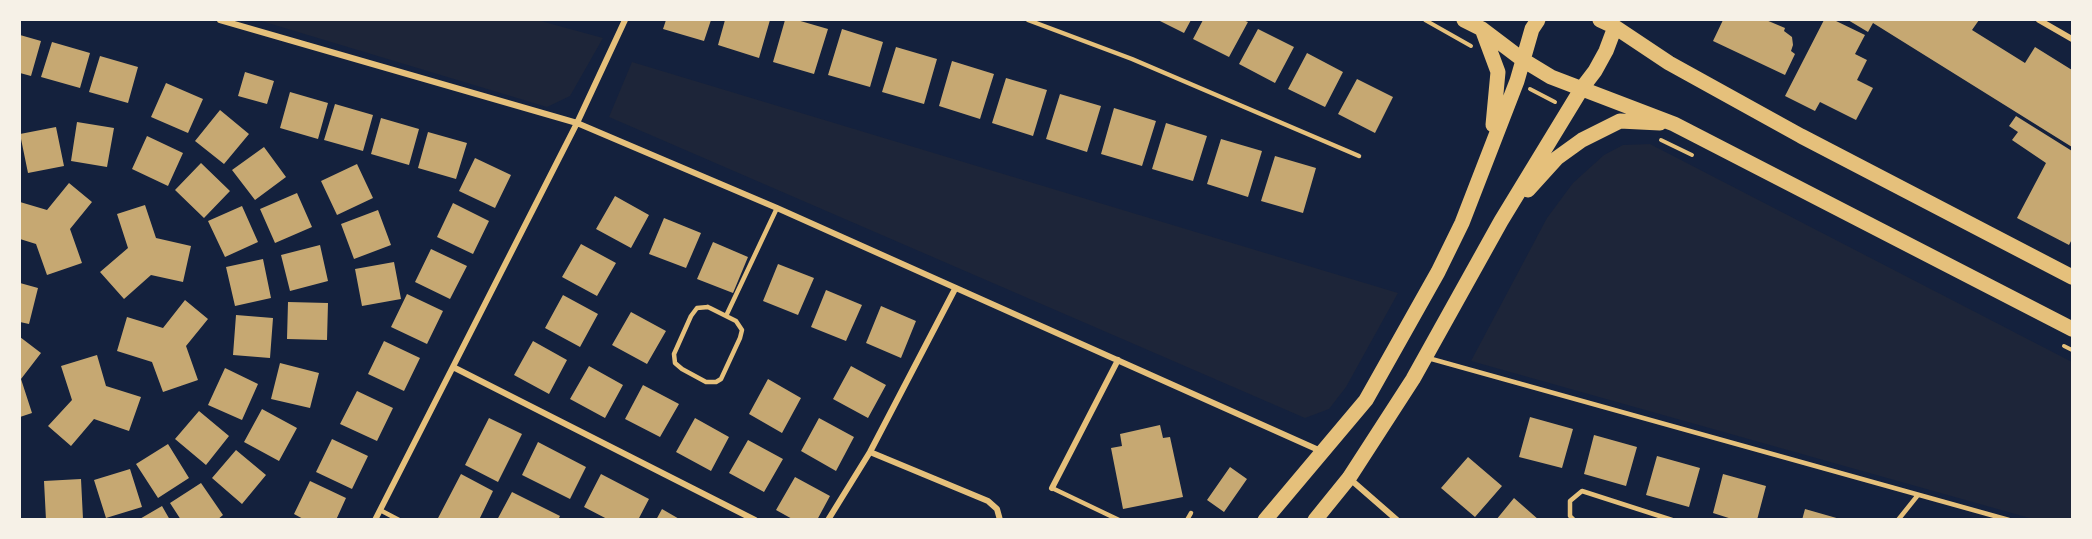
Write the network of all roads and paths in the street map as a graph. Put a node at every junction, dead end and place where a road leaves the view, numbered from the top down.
1 (220, 20) edge
2 (625, 20) edge
3 (1028, 20) edge
4 (1425, 20) edge
5 (1464, 20) edge
6 (1538, 20) edge
7 (1600, 20) edge
8 (2039, 20) edge
9 (1615, 27) junction
10 (1482, 29) junction
11 (2073, 39) edge
12 (1477, 52) dead end
13 (1523, 60) junction
14 (1517, 81) junction
15 (1582, 88) junction
16 (1570, 108) junction
17 (578, 123) junction
18 (1674, 124) junction
19 (1652, 136) dead end
20 (1488, 154) junction
21 (1693, 155) dead end
22 (1359, 156) dead end
23 (777, 208) junction
24 (1501, 221) junction
25 (2073, 277) edge
26 (955, 289) junction
27 (726, 316) junction
28 (2073, 329) edge
29 (2062, 345) dead end
30 (2073, 350) edge
31 (1426, 358) junction
32 (1118, 360) junction
33 (453, 367) junction
34 (870, 452) junction
35 (1324, 452) junction
36 (1349, 478) junction
37 (1052, 488) joint
38 (1918, 495) junction
39 (380, 510) junction
40 (1191, 513) dead end
41 (375, 519) edge
42 (399, 519) edge
43 (755, 519) edge
44 (828, 519) edge
45 (1000, 519) edge
46 (1119, 519) edge
47 (1187, 519) edge
48 (1265, 519) edge
49 (1315, 519) edge
50 (1397, 519) edge
51 (1574, 519) edge
52 (1672, 519) edge
53 (1898, 519) edge
54 (2009, 519) edge

1 - 17 street
2 - 17 street
3 - 22 lane
4 - 12 path
5 - 10 main road
6 - 13 main road
7 - 9 main road
8 - 11 street
9 - 15 main road
9 - 25 main road
10 - 13 main road
10 - 20 main road
13 - 14 main road
13 - 15 main road
14 - 16 path
14 - 20 main road
15 - 16 main road
15 - 18 main road
16 - 24 main road
17 - 23 street
17 - 33 street
18 - 24 main road
18 - 28 main road
19 - 21 path
20 - 35 main road
23 - 26 street
23 - 27 lane
24 - 31 main road
26 - 32 street
26 - 34 street
27 - 27 lane
29 - 30 path
31 - 36 main road
31 - 38 lane
32 - 35 street
32 - 37 street
33 - 39 street
33 - 43 street
34 - 44 street
34 - 45 street
35 - 48 main road
36 - 49 main road
36 - 50 street
37 - 46 lane
38 - 53 lane
38 - 54 lane
39 - 41 street
39 - 42 lane
40 - 47 lane
51 - 52 lane

